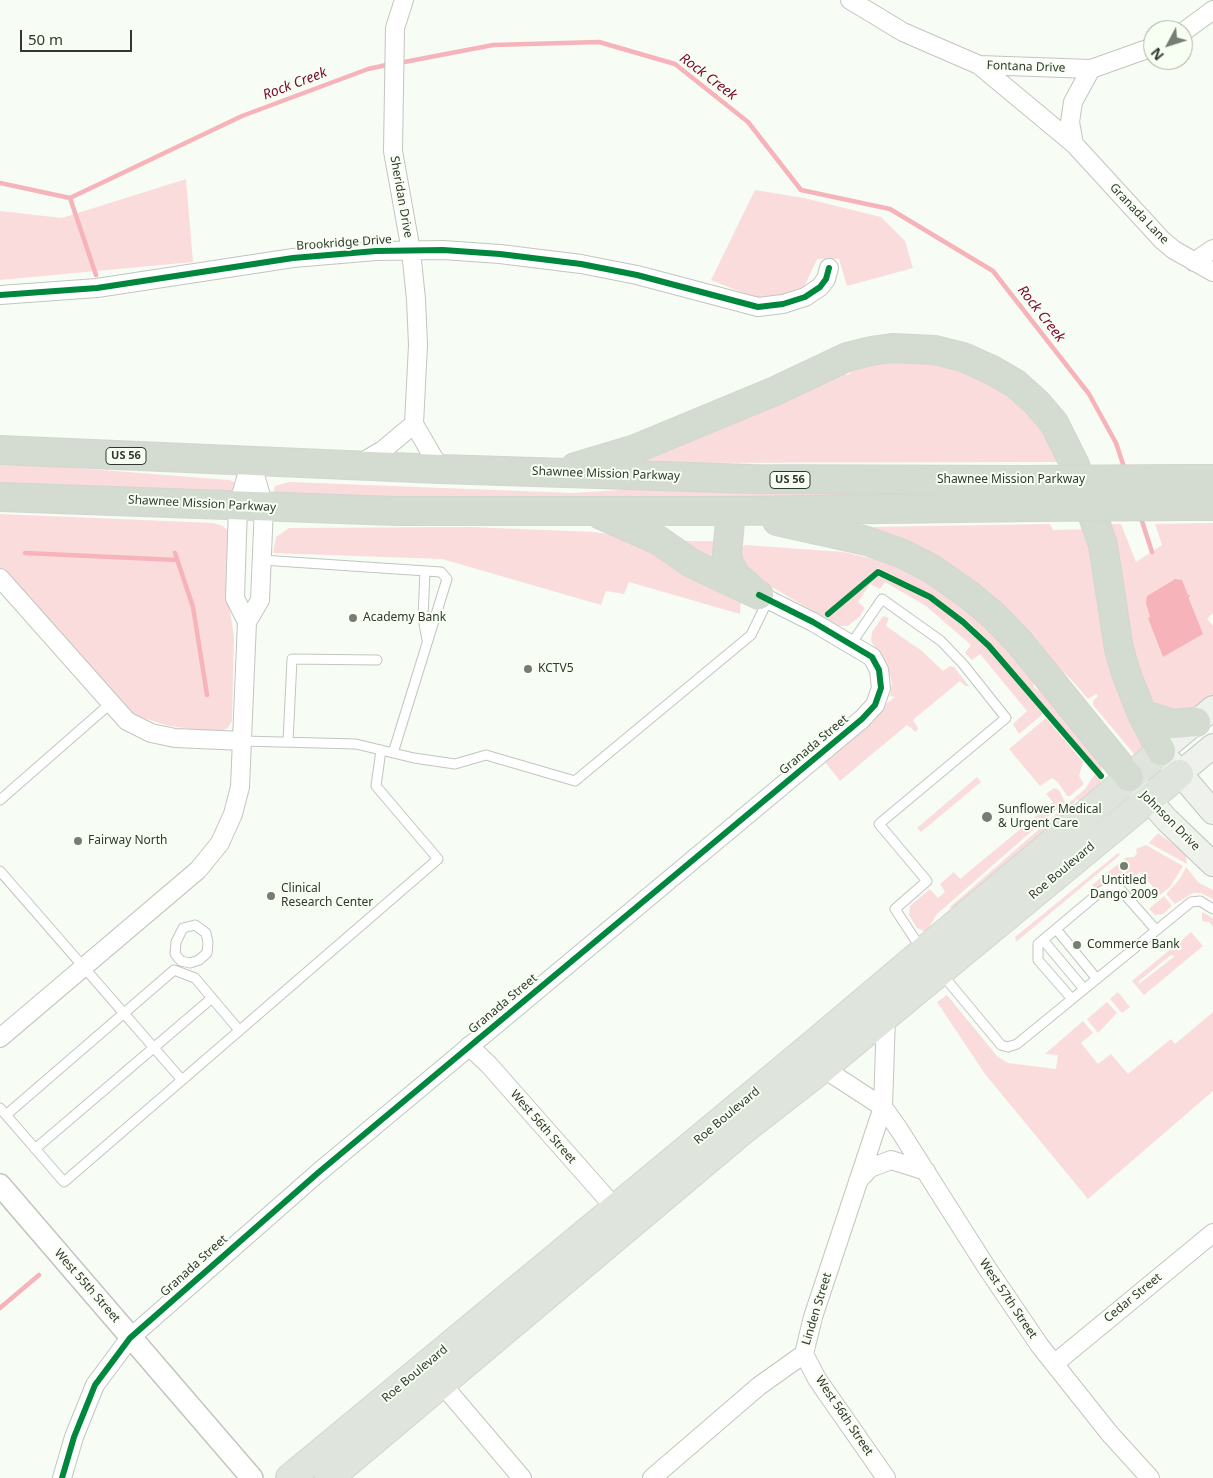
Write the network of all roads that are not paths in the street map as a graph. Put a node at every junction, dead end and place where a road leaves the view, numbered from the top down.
1 (404, 0) edge
2 (850, 0) edge
3 (1213, 10) edge
4 (1193, 25) edge
5 (1143, 51) edge
6 (979, 65) junction
7 (1091, 69) junction
8 (1074, 144) junction
9 (1213, 249) edge
10 (411, 251) junction
11 (1194, 262) junction
12 (830, 268) dead end
13 (1213, 272) edge
14 (0, 295) edge
15 (414, 424) junction
16 (0, 450) edge
17 (251, 461) junction
18 (359, 464) junction
19 (440, 469) junction
20 (559, 473) junction
21 (1213, 479) edge
22 (0, 497) edge
23 (238, 506) junction
24 (1213, 506) edge
25 (264, 507) junction
26 (590, 511) junction
27 (731, 511) junction
28 (262, 560) junction
29 (424, 571) junction
30 (0, 578) edge
31 (764, 598) junction
32 (247, 622) junction
33 (427, 642) junction
34 (851, 644) junction
35 (377, 660) dead end
36 (111, 703) junction
37 (1142, 714) junction
38 (1205, 715) edge
39 (243, 741) junction
40 (288, 742) junction
41 (1213, 746) edge
42 (381, 750) junction
43 (1161, 751) junction
44 (393, 753) junction
45 (1179, 774) junction
46 (1129, 777) junction
47 (0, 800) edge
48 (1148, 800) junction
49 (1213, 812) edge
50 (1213, 864) edge
51 (0, 871) edge
52 (1213, 908) edge
53 (1056, 930) junction
54 (1156, 930) junction
55 (1043, 940) junction
56 (931, 961) junction
57 (190, 963) junction
58 (85, 966) junction
59 (189, 976) junction
60 (1096, 979) junction
61 (1084, 989) junction
62 (212, 998) junction
63 (1072, 999) junction
64 (125, 1013) junction
65 (886, 1016) junction
66 (240, 1030) junction
67 (0, 1038) edge
68 (154, 1046) junction
69 (469, 1046) junction
70 (813, 1061) junction
71 (182, 1080) junction
72 (883, 1107) junction
73 (3, 1112) edge
74 (35, 1149) junction
75 (926, 1171) junction
76 (858, 1182) junction
77 (0, 1185) edge
78 (616, 1209) junction
79 (1212, 1236) edge
80 (130, 1338) junction
81 (804, 1354) junction
82 (1054, 1364) junction
83 (442, 1384) junction
84 (62, 1478) edge
85 (252, 1478) edge
86 (290, 1478) edge
87 (329, 1478) edge
88 (522, 1478) edge
89 (652, 1478) edge
90 (886, 1478) edge
91 (1150, 1478) edge

1 - 10 street, Sheridan Drive
2 - 6 street, Fontana Drive
3 - 4 street
5 - 7 street, Fontana Drive
6 - 7 street, Fontana Drive
6 - 8 street, Granada Lane
7 - 8 street
8 - 11 street, Granada Lane
9 - 11 street
10 - 12 street, Brookridge Drive
10 - 14 street, Brookridge Drive
10 - 15 street, Sheridan Drive
11 - 13 street, Granada Lane
15 - 18 street
15 - 19 street
16 - 17 highway, Shawnee Mission Parkway / US 56
17 - 18 highway, Shawnee Mission Parkway / US 56
17 - 23 street
17 - 25 street
18 - 19 highway, Shawnee Mission Parkway / US 56
19 - 20 highway, Shawnee Mission Parkway / US 56
20 - 21 highway, Shawnee Mission Parkway / US 56, bridge
20 - 37 highway
22 - 23 highway, Shawnee Mission Parkway
23 - 25 highway, Shawnee Mission Parkway
23 - 32 street
24 - 27 highway, Shawnee Mission Parkway, bridge
25 - 26 highway, Shawnee Mission Parkway
25 - 28 street
26 - 27 highway, Shawnee Mission Parkway
26 - 31 highway
27 - 31 highway
27 - 46 highway
28 - 29 lane
28 - 32 street
29 - 33 lane
29 - 33 lane
30 - 36 street
31 - 34 street, Granada Street
31 - 44 lane
32 - 39 street
33 - 44 lane
34 - 56 lane
34 - 69 street, Granada Street
35 - 40 lane
36 - 39 street
36 - 47 lane
37 - 38 highway
37 - 43 highway
38 - 43 main road
39 - 40 lane
39 - 58 street
40 - 42 lane
41 - 45 main road
42 - 44 lane
42 - 66 lane
43 - 45 main road
43 - 46 main road, Roe Boulevard
45 - 48 main road, Roe Boulevard
45 - 49 main road
46 - 48 main road, Johnson Drive
46 - 56 main road, Roe Boulevard
48 - 50 main road, Johnson Drive
48 - 56 main road, Roe Boulevard
51 - 58 lane
52 - 54 lane
53 - 54 lane
53 - 55 lane
53 - 60 lane
54 - 60 lane
55 - 61 lane
55 - 63 lane
56 - 63 lane
56 - 65 main road, Roe Boulevard
56 - 70 main road, Roe Boulevard
57 - 57 lane
57 - 59 lane
58 - 64 lane
58 - 67 street
59 - 62 lane
59 - 64 lane
60 - 61 lane
61 - 63 lane
62 - 66 lane
62 - 68 lane
64 - 68 lane
64 - 73 lane
65 - 70 main road, Roe Boulevard
65 - 72 street
66 - 71 lane
68 - 71 lane
68 - 74 lane
69 - 78 street, West 56th Street
69 - 80 street, Granada Street
70 - 72 street, West 57th Street
70 - 78 main road, Roe Boulevard
70 - 83 main road, Roe Boulevard
71 - 74 lane
72 - 75 street, West 57th Street
72 - 76 street, Linden Street
73 - 74 lane
75 - 76 street
75 - 82 street, West 57th Street
76 - 81 street, Linden Street
77 - 80 street, West 55th Street
78 - 86 main road, Roe Boulevard
79 - 82 street, Cedar Street
80 - 84 street, Granada Street
80 - 85 street, West 55th Street
81 - 89 street, Linden Street
81 - 90 street, West 56th Street
82 - 91 street, West 57th Street
83 - 87 main road, Roe Boulevard
83 - 88 street

